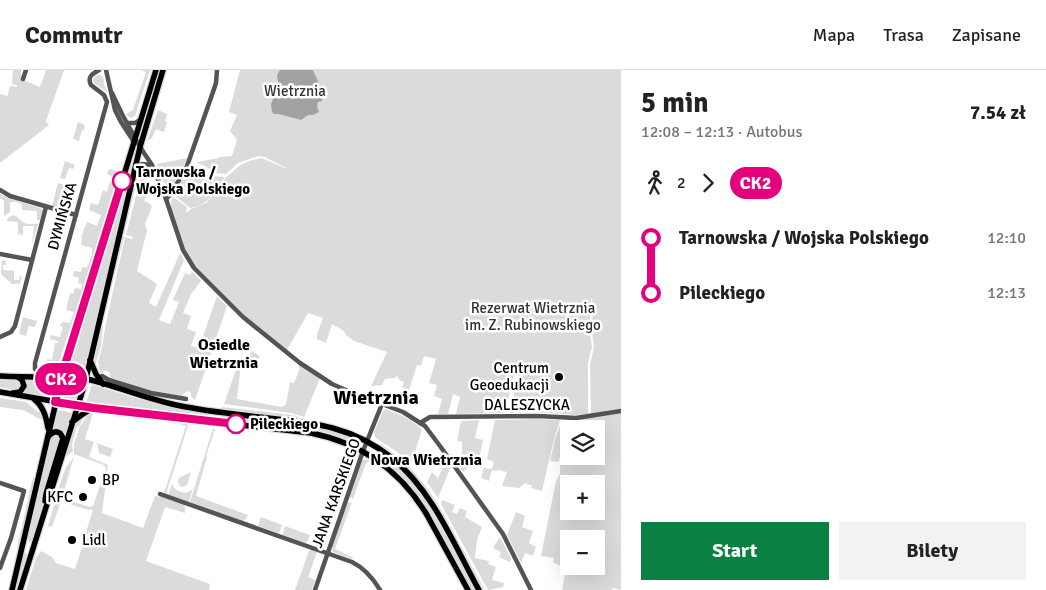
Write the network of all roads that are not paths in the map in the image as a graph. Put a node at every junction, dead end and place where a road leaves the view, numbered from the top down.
1 (26, 70) edge
2 (100, 70) edge
3 (106, 70) edge
4 (156, 70) edge
5 (163, 70) edge
6 (217, 70) edge
7 (23, 79) dead end
8 (112, 93) junction
9 (141, 120) junction
10 (127, 123) junction
11 (135, 140) junction
12 (140, 147) junction
13 (152, 165) junction
14 (134, 172) junction
15 (0, 190) edge
16 (166, 198) junction
17 (46, 207) junction
18 (76, 215) junction
19 (0, 254) edge
20 (32, 260) junction
21 (0, 337) edge
22 (67, 359) junction
23 (90, 360) junction
24 (45, 368) dead end
25 (0, 376) edge
26 (18, 377) junction
27 (31, 377) junction
28 (62, 377) junction
29 (104, 378) junction
30 (86, 379) junction
31 (0, 392) edge
32 (8, 394) junction
33 (34, 399) junction
34 (186, 399) dead end
35 (55, 402) junction
36 (382, 404) junction
37 (78, 406) junction
38 (94, 408) junction
39 (621, 411) edge
40 (433, 417) junction
41 (72, 422) junction
42 (420, 423) junction
43 (424, 426) junction
44 (48, 431) junction
45 (46, 440) junction
46 (367, 442) junction
47 (363, 451) junction
48 (0, 483) edge
49 (160, 494) dead end
50 (45, 508) junction
51 (25, 532) junction
52 (33, 547) junction
53 (327, 553) junction
54 (0, 568) edge
55 (12, 590) edge
56 (20, 590) edge
57 (315, 590) edge
58 (380, 590) edge
59 (468, 590) edge
60 (479, 590) edge
61 (531, 590) edge

1 - 7 street
2 - 18 street, DYMIŃSKA
3 - 8 street
4 - 9 main road
5 - 12 main road
6 - 16 street
8 - 10 street
8 - 11 street
9 - 10 street
9 - 11 main road
10 - 11 street
11 - 12 street
11 - 22 main road
12 - 13 street
12 - 14 main road
13 - 14 street
13 - 16 street
14 - 23 main road
15 - 17 street
16 - 36 street
17 - 18 street
17 - 20 street
18 - 24 street, DYMIŃSKA
19 - 20 street
20 - 21 street
22 - 27 main road
22 - 28 main road
23 - 29 main road
23 - 30 main road
25 - 26 main road
26 - 27 main road
26 - 32 main road
27 - 28 main road
28 - 30 main road
28 - 35 main road
29 - 30 main road
29 - 34 street
29 - 46 main road
30 - 37 main road
31 - 32 main road
32 - 33 main road
33 - 35 main road
33 - 44 main road
35 - 37 main road
35 - 44 main road
36 - 42 street
36 - 46 street, JANA KARSKIEGO
37 - 38 main road
37 - 41 main road
38 - 41 main road
38 - 47 main road
39 - 40 street, DALESZYCKA
40 - 42 street, DALESZYCKA
40 - 43 street
41 - 50 main road
42 - 43 street
43 - 61 street
44 - 45 main road
45 - 50 main road
45 - 51 main road
46 - 47 street, JANA KARSKIEGO
46 - 60 main road
47 - 53 street, JANA KARSKIEGO
47 - 59 main road
48 - 54 street
49 - 53 street
50 - 52 main road
51 - 52 main road
51 - 55 main road
52 - 56 main road
53 - 57 street, JANA KARSKIEGO
53 - 58 street

